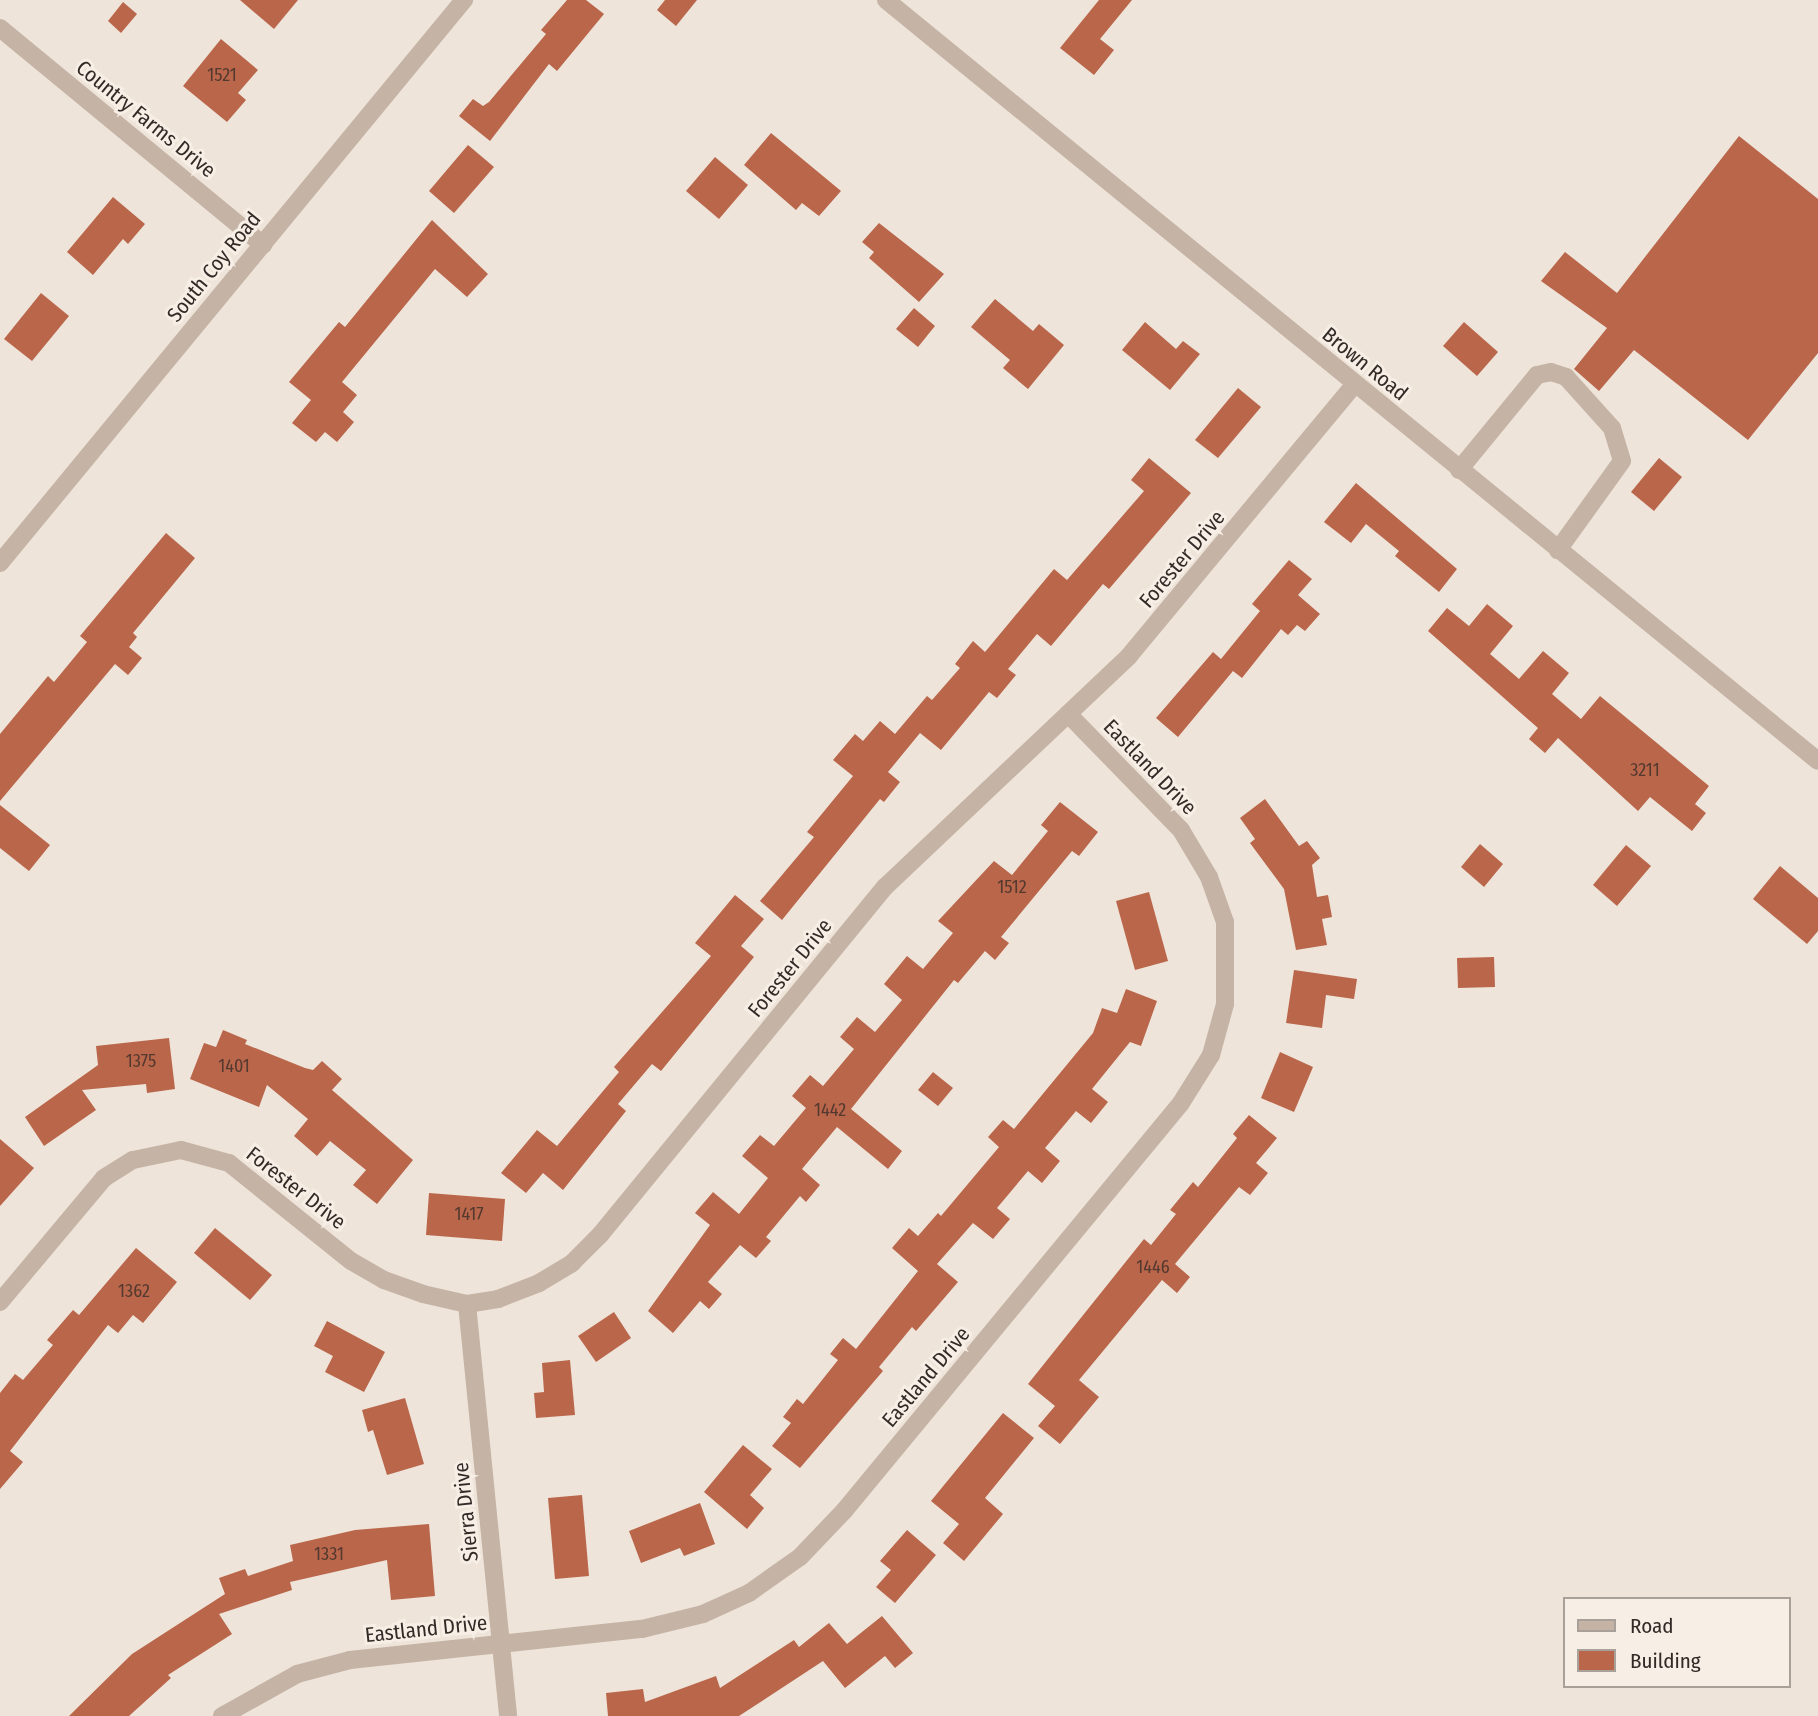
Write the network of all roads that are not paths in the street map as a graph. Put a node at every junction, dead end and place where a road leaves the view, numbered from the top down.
1 (464, 0) edge
2 (886, 0) edge
3 (0, 28) edge
4 (262, 245) junction
5 (1354, 385) junction
6 (1459, 470) junction
7 (1558, 550) junction
8 (0, 564) edge
9 (1068, 714) junction
10 (1818, 761) edge
11 (0, 1302) edge
12 (467, 1304) junction
13 (502, 1644) junction
14 (222, 1716) edge
15 (508, 1716) edge

1 - 4 street, South Coy Road
2 - 5 street, Brown Road
3 - 4 street, Country Farms Drive
4 - 8 street, South Coy Road
5 - 6 street, Brown Road
5 - 9 street, Forester Drive
6 - 7 street, Brown Road
6 - 7 street
7 - 10 street, Brown Road
9 - 12 street, Forester Drive
9 - 13 street, Eastland Drive
11 - 12 street, Forester Drive
12 - 13 street, Sierra Drive
13 - 14 street, Eastland Drive
13 - 15 street, Sierra Drive

